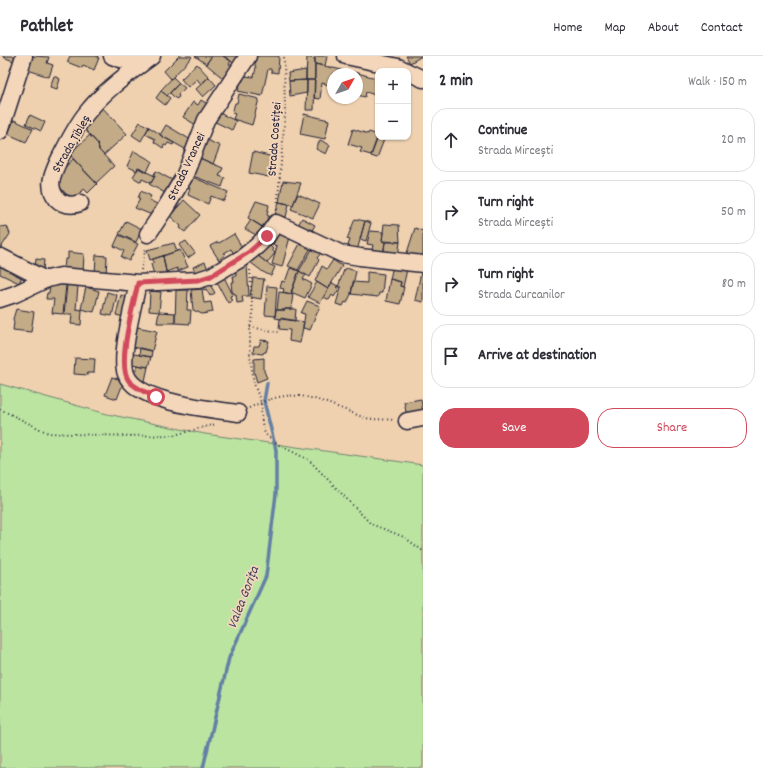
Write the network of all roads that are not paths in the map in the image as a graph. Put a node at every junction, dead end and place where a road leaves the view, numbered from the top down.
1 (24, 56) edge
2 (112, 56) edge
3 (248, 56) edge
4 (346, 56) edge
5 (148, 59) edge
6 (403, 67) edge
7 (423, 79) edge
8 (0, 131) edge
9 (80, 203) dead end
10 (148, 234) road end
11 (1, 256) dead end
12 (423, 264) edge
13 (46, 280) junction
14 (138, 283) junction
15 (0, 299) edge
16 (238, 413) dead end
17 (423, 418) edge
18 (407, 420) dead end

1 - 8 street
2 - 5 street, Strada Țibleș
3 - 10 street, Strada Vrancei
4 - 6 street
5 - 9 street, Strada Țibleș
6 - 7 street
11 - 13 street
12 - 14 street
13 - 14 street
13 - 15 street
14 - 16 street
17 - 18 street

